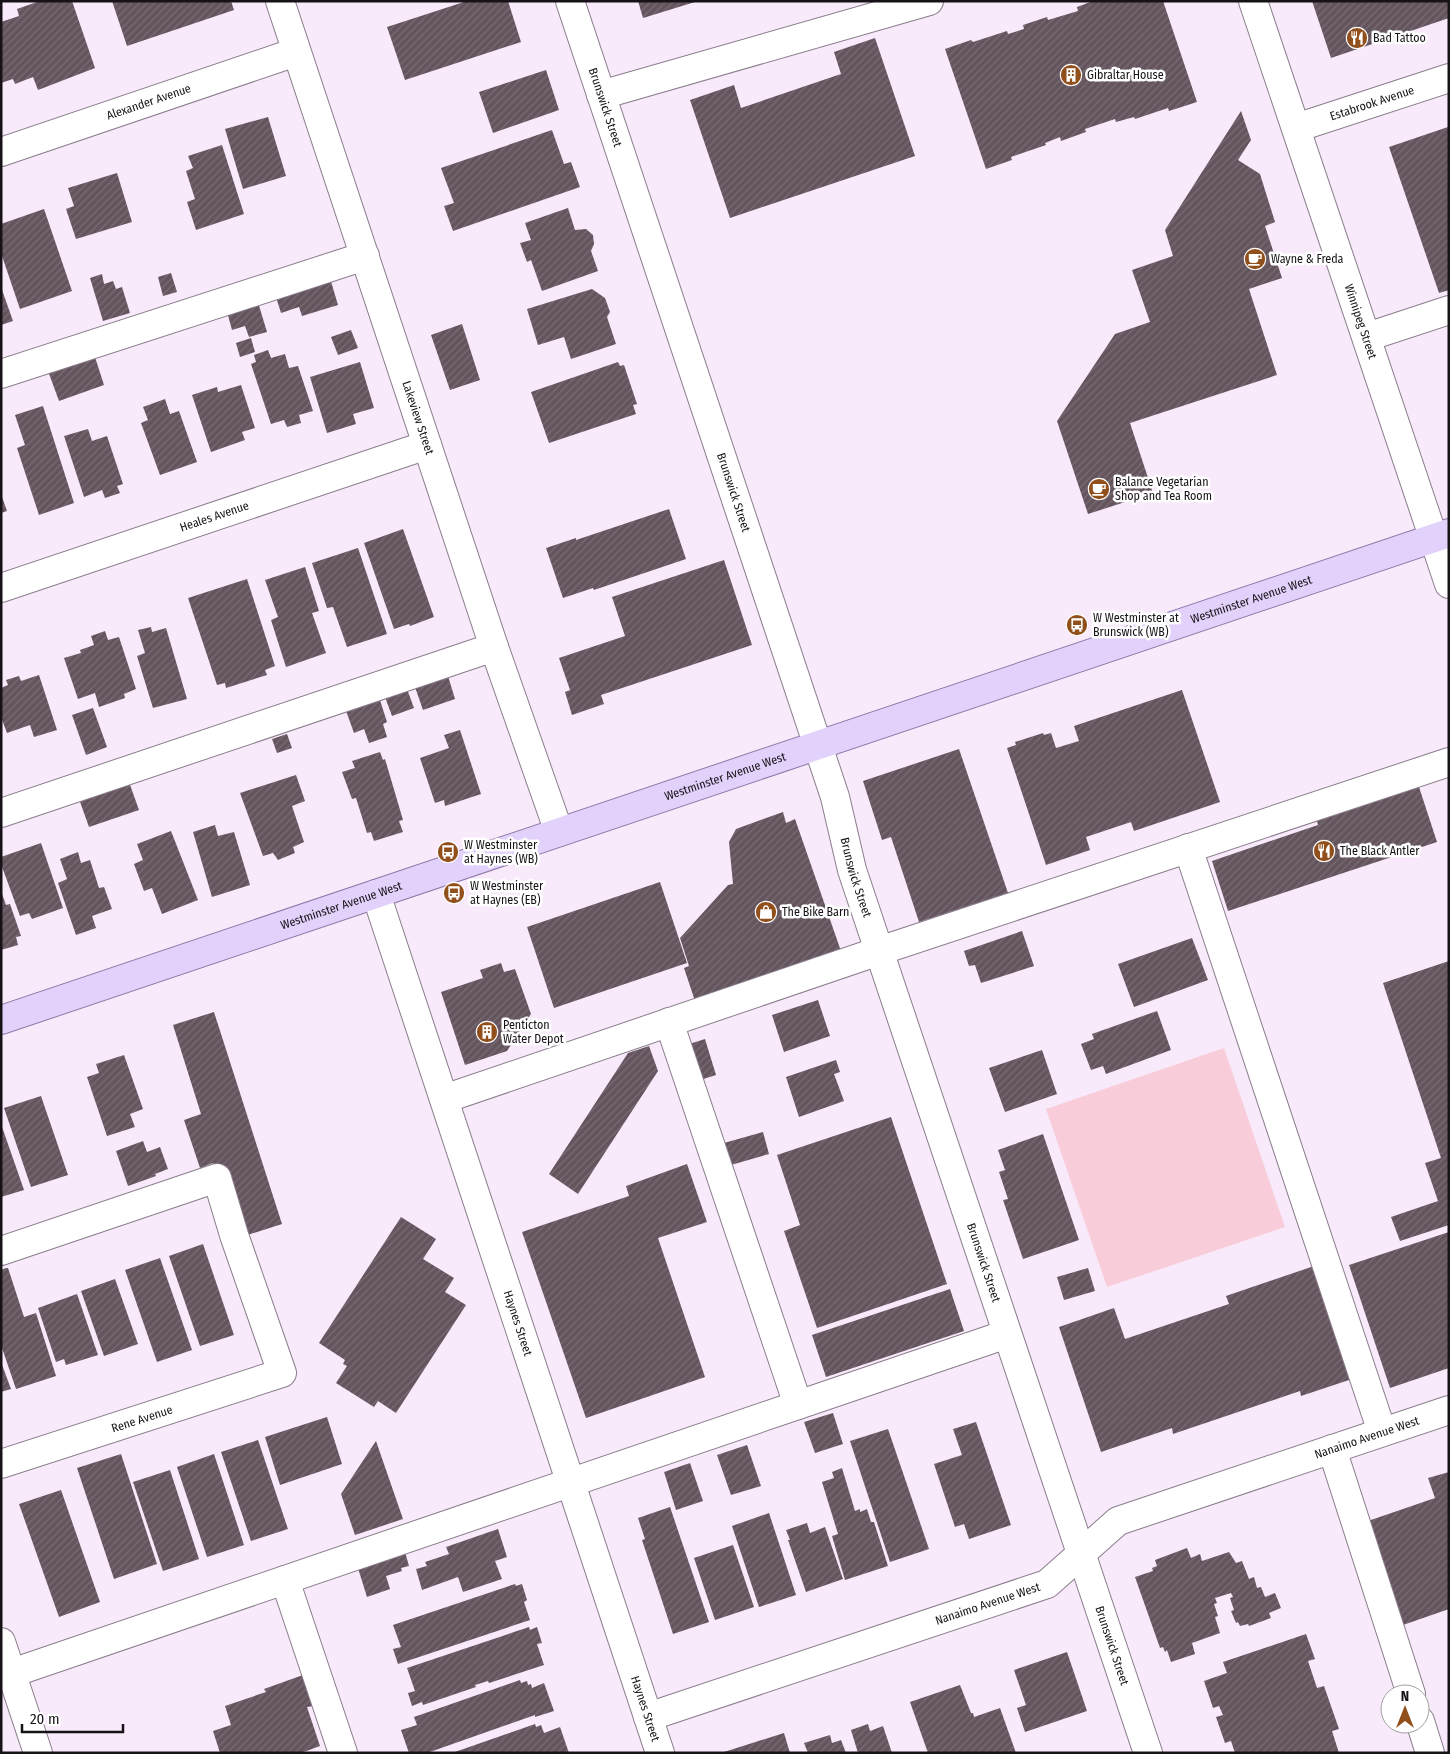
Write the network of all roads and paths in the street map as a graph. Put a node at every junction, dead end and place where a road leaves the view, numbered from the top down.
1 (280, 1) edge
2 (570, 1) edge
3 (929, 1) edge
4 (1253, 1) edge
5 (296, 52) junction
6 (1449, 78) edge
7 (600, 95) junction
8 (1296, 128) junction
9 (1, 152) edge
10 (365, 256) junction
11 (1449, 310) edge
12 (1367, 338) junction
13 (1, 374) edge
14 (427, 445) junction
15 (1441, 535) edge
16 (1449, 584) edge
17 (1, 588) edge
18 (494, 647) junction
19 (817, 746) junction
20 (1449, 762) edge
21 (1, 813) edge
22 (559, 832) junction
23 (1188, 848) junction
24 (376, 894) junction
25 (879, 951) junction
26 (1, 1020) edge
27 (669, 1022) junction
28 (444, 1098) junction
29 (1, 1251) edge
30 (1006, 1334) junction
31 (798, 1405) junction
32 (1449, 1410) edge
33 (1382, 1432) junction
34 (1332, 1449) junction
35 (1, 1464) edge
36 (572, 1482) junction
37 (1080, 1556) junction
38 (285, 1580) junction
39 (1, 1642) edge
40 (12, 1673) junction
41 (1408, 1684) edge
42 (648, 1717) junction
43 (1424, 1734) edge
44 (38, 1753) edge
45 (344, 1753) edge
46 (660, 1753) edge
47 (1148, 1753) edge
48 (1430, 1753) edge

1 - 5 street, Lakeview Street
2 - 7 street, Brunswick Street
3 - 7 street
4 - 8 street, Winnipeg Street
5 - 9 street, Alexander Avenue
5 - 10 street, Lakeview Street
6 - 8 street, Estabrook Avenue
7 - 19 street, Brunswick Street
8 - 12 street, Winnipeg Street
10 - 13 street
10 - 14 street, Lakeview Street
11 - 12 street
12 - 15 street, Winnipeg Street
14 - 17 street, Heales Avenue
14 - 18 street, Lakeview Street
15 - 16 street, Winnipeg Street
15 - 19 main road, Westminster Avenue West
18 - 21 street
18 - 22 street, Lakeview Street
19 - 22 main road, Westminster Avenue West
19 - 25 street, Brunswick Street
20 - 23 street
22 - 24 main road, Westminster Avenue West
23 - 25 street
23 - 33 street
24 - 26 main road, Westminster Avenue West
24 - 28 street, Haynes Street
25 - 27 street
25 - 30 street, Brunswick Street
27 - 28 street
27 - 31 street
28 - 36 street, Haynes Street
29 - 35 street, Rene Avenue
30 - 31 street
30 - 37 street, Brunswick Street
31 - 36 street
32 - 33 street, Nanaimo Avenue West
33 - 34 street, Nanaimo Avenue West
34 - 37 street, Nanaimo Avenue West
34 - 41 street
36 - 38 street
36 - 42 street, Haynes Street
37 - 42 street, Nanaimo Avenue West
37 - 47 street, Brunswick Street
38 - 40 street
38 - 45 street
39 - 40 street
40 - 44 street
42 - 46 street, Haynes Street
43 - 48 street

